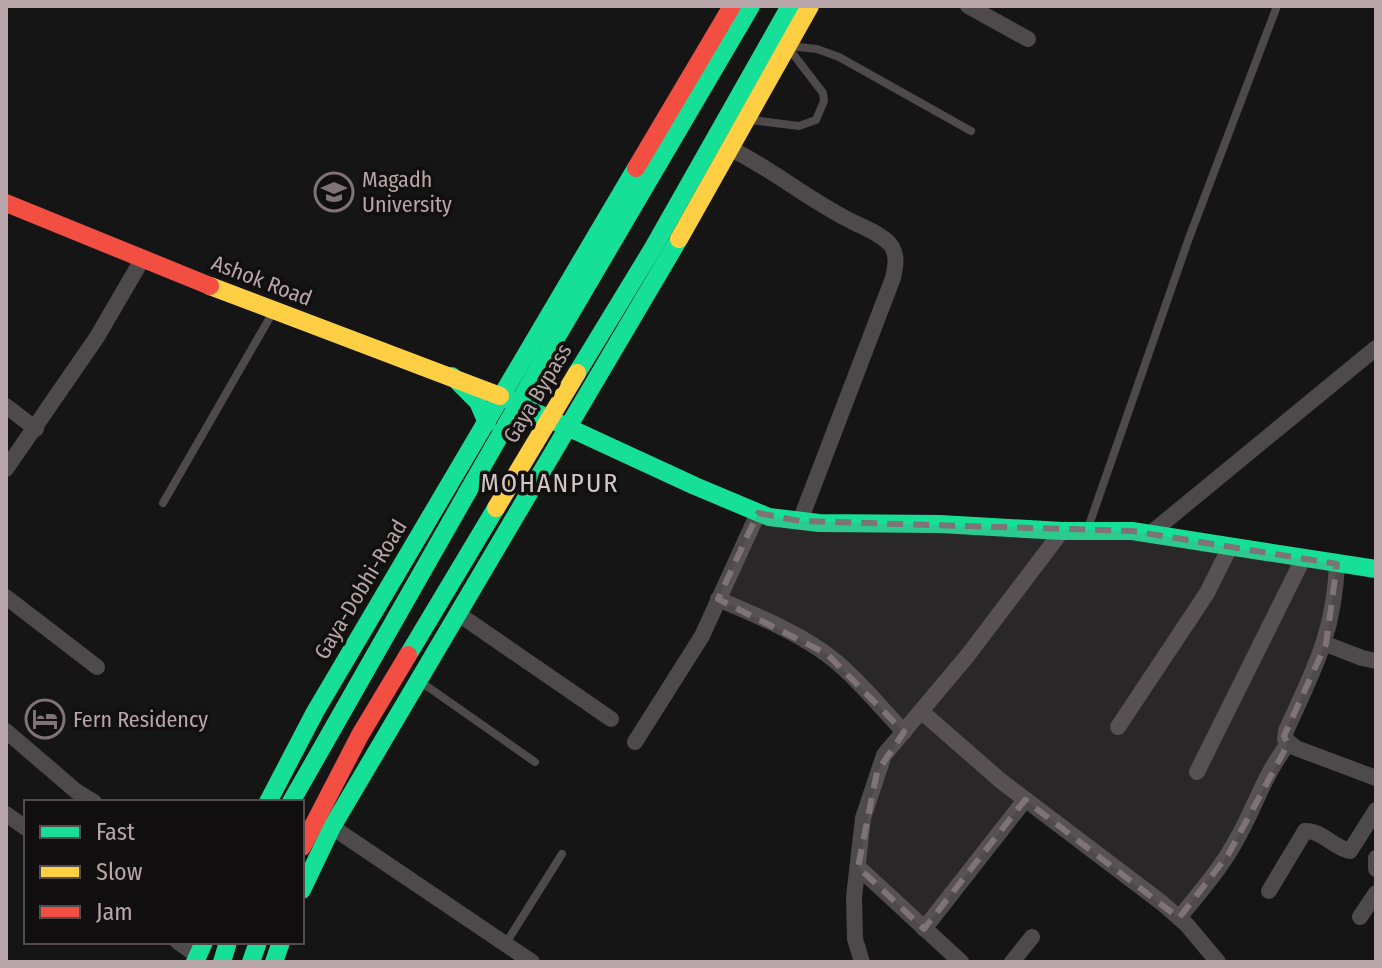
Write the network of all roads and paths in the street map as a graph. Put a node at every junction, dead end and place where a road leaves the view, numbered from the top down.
1 (732, 6) edge
2 (751, 6) edge
3 (790, 6) edge
4 (810, 6) edge
5 (968, 6) edge
6 (1277, 6) edge
7 (1028, 39) dead end
8 (787, 46) junction
9 (747, 119) junction
10 (971, 131) dead end
11 (731, 149) junction
12 (6, 203) edge
13 (143, 258) junction
14 (273, 311) junction
15 (1376, 348) edge
16 (452, 376) junction
17 (501, 400) junction
18 (6, 406) edge
19 (487, 423) junction
20 (567, 426) junction
21 (36, 429) junction
22 (6, 469) edge
23 (163, 503) dead end
24 (758, 513) junction
25 (800, 521) junction
26 (1062, 531) junction
27 (1087, 531) junction
28 (1151, 533) junction
29 (1230, 547) junction
30 (1303, 559) junction
31 (1337, 564) junction
32 (1376, 569) edge
33 (6, 597) edge
34 (718, 599) junction
35 (457, 613) junction
36 (1326, 644) junction
37 (1376, 661) edge
38 (97, 667) dead end
39 (418, 680) junction
40 (922, 712) junction
41 (611, 719) dead end
42 (1118, 727) dead end
43 (6, 731) edge
44 (904, 732) junction
45 (635, 742) dead end
46 (1288, 744) junction
47 (535, 762) dead end
48 (1197, 772) dead end
49 (1376, 778) edge
50 (91, 800) edge
51 (269, 800) edge
52 (292, 800) edge
53 (1025, 800) junction
54 (1376, 810) edge
55 (6, 814) edge
56 (24, 827) edge
57 (332, 827) junction
58 (304, 843) edge
59 (562, 854) dead end
60 (1376, 858) edge
61 (858, 867) junction
62 (1376, 869) edge
63 (304, 886) edge
64 (1269, 891) dead end
65 (1376, 893) edge
66 (1360, 917) dead end
67 (1179, 918) junction
68 (924, 929) junction
69 (1032, 937) dead end
70 (506, 943) junction
71 (532, 962) edge
72 (862, 962) edge
73 (961, 962) edge
74 (1012, 962) edge
75 (1218, 962) edge

1 - 17 main road, Gaya-Dobhi-Road
2 - 52 main road, bridge
3 - 58 main road, Gaya Bypass, bridge
4 - 8 main road
5 - 7 street
6 - 27 lane
8 - 9 main road
8 - 9 lane
8 - 10 lane
9 - 11 main road
11 - 20 main road
11 - 25 street
12 - 13 main road, Ashok Road
13 - 14 main road, Ashok Road
13 - 21 street
14 - 16 main road, Ashok Road
14 - 23 lane
15 - 28 street
16 - 17 main road, Ashok Road
16 - 19 main road
17 - 19 main road, Gaya-Dobhi-Road
17 - 20 main road, Ashok Road
18 - 21 street
19 - 51 main road, Gaya-Dobhi-Road
20 - 24 main road, Ashok Road
20 - 35 main road
21 - 22 street
24 - 25 main road, Ashok Road
24 - 34 street
25 - 26 main road, Ashok Road
26 - 27 main road, Ashok Road
26 - 40 street
27 - 28 main road, Ashok Road
28 - 29 main road, Ashok Road
29 - 30 main road, Ashok Road
29 - 42 street
30 - 31 main road, Ashok Road
30 - 48 street
31 - 32 main road, Ashok Road
31 - 36 street
33 - 38 street
34 - 44 street
34 - 45 street
35 - 39 main road
35 - 41 street
36 - 37 street
36 - 46 street
39 - 47 lane
39 - 57 main road
40 - 44 street
40 - 53 street
43 - 50 street
44 - 61 street
46 - 49 street
46 - 67 street
53 - 67 street
53 - 68 street
54 - 64 street
55 - 56 street
57 - 63 main road
57 - 70 street
59 - 70 lane
60 - 62 street
61 - 68 street
61 - 72 street
65 - 66 street
67 - 75 street
68 - 73 street
69 - 74 street
70 - 71 street

